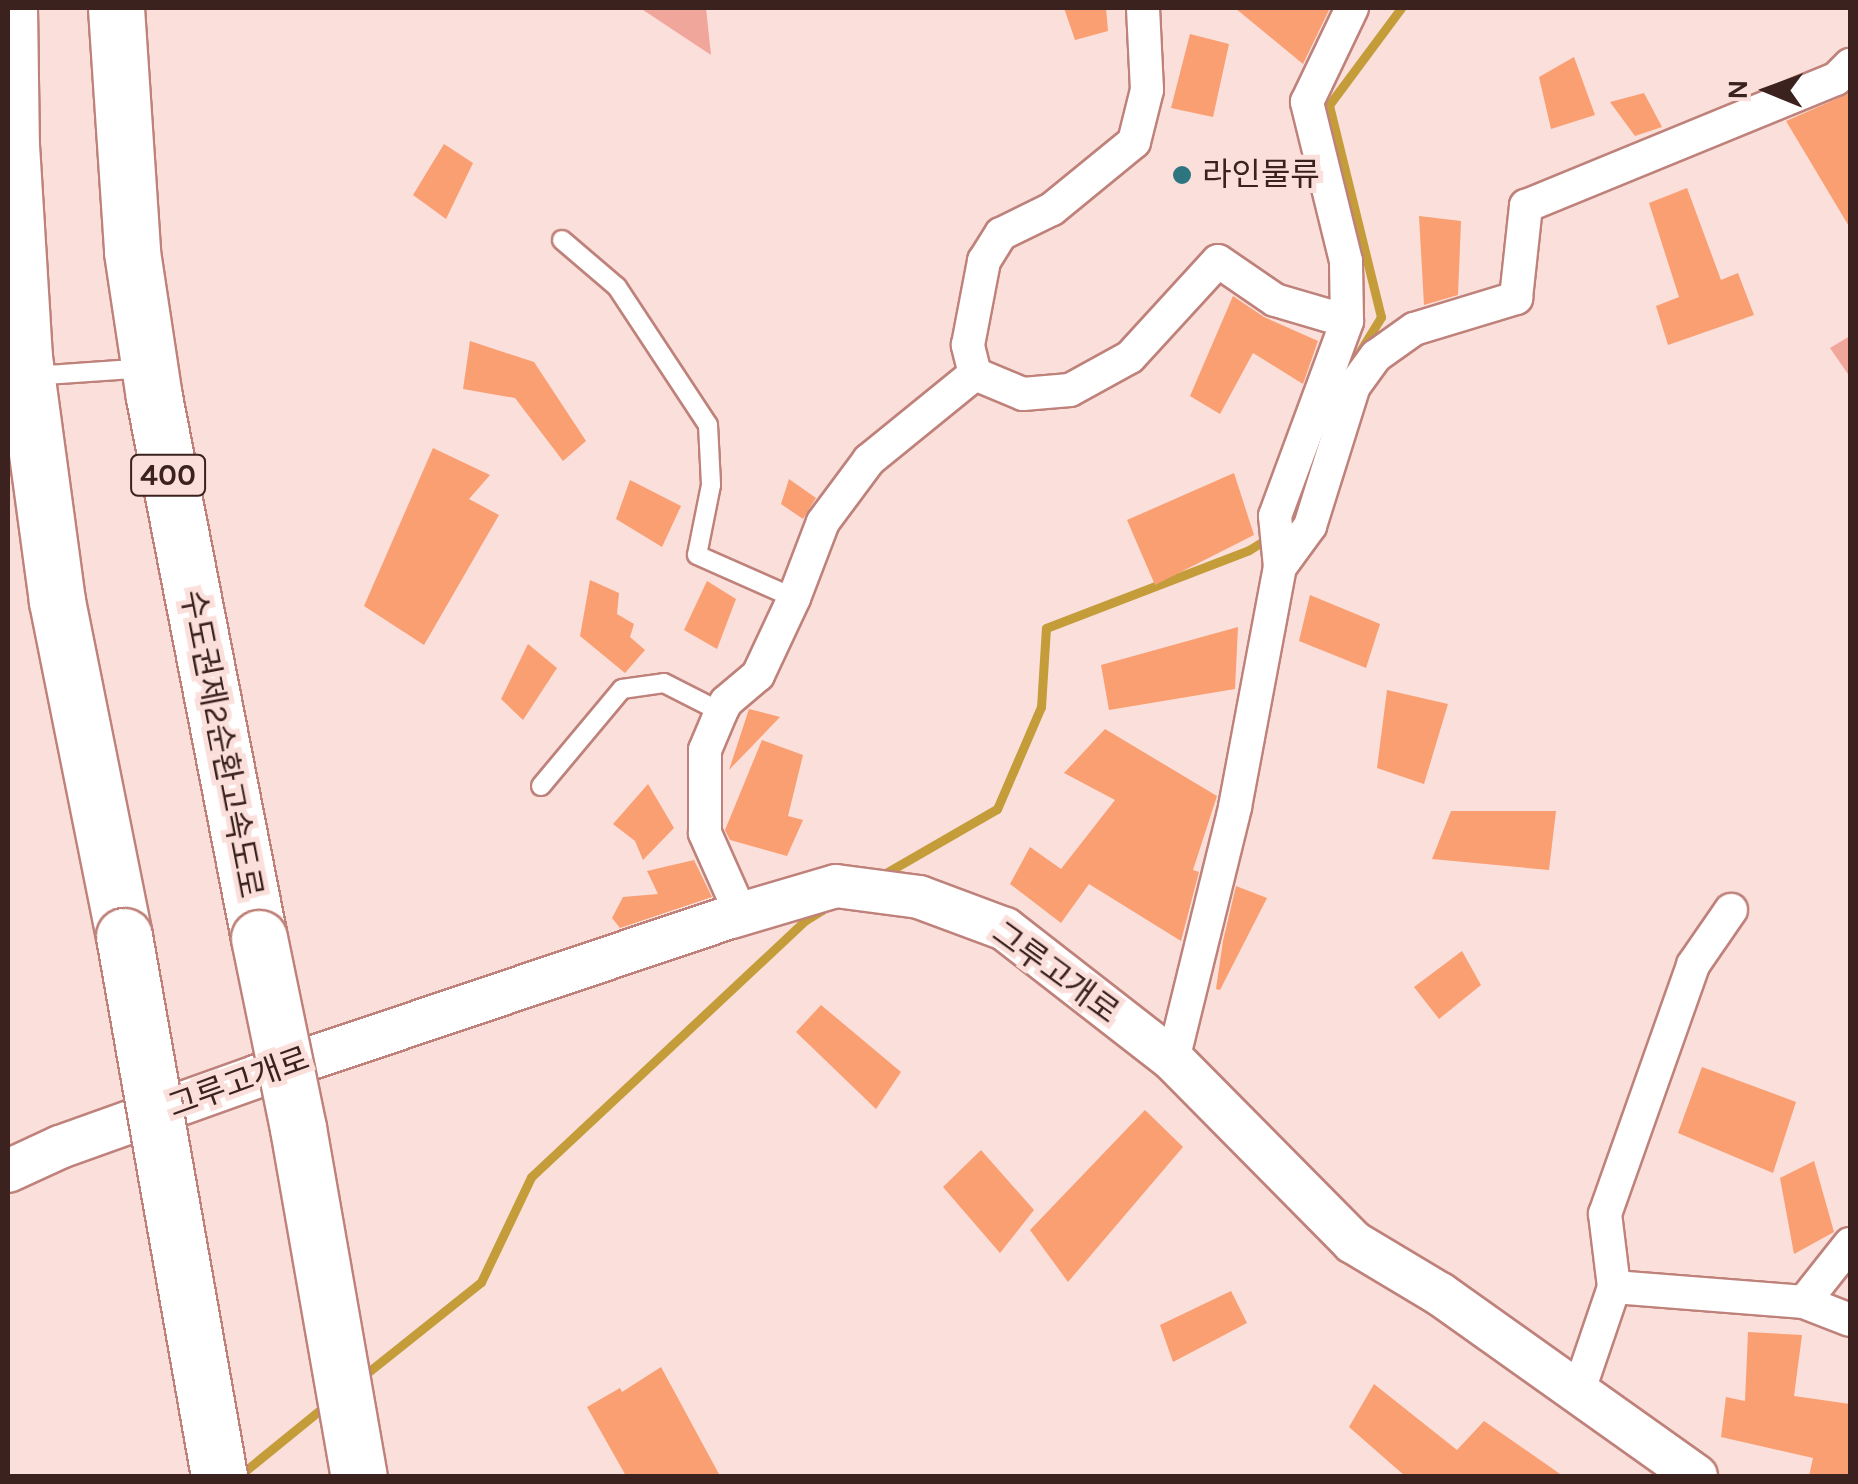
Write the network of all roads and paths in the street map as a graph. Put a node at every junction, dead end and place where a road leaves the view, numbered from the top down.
1 (9, 8) edge
2 (116, 8) edge
3 (1143, 8) edge
4 (1352, 8) edge
5 (1850, 64) edge
6 (562, 240) dead end
7 (1347, 321) junction
8 (150, 367) junction
9 (975, 374) junction
10 (26, 376) junction
11 (1279, 560) junction
12 (794, 598) junction
13 (721, 712) junction
14 (540, 786) dead end
15 (1731, 910) dead end
16 (741, 914) junction
17 (1174, 1060) junction
18 (8, 1171) edge
19 (1850, 1244) edge
20 (1614, 1287) junction
21 (1804, 1302) junction
22 (1850, 1320) edge
23 (1578, 1394) junction
24 (219, 1476) edge
25 (359, 1476) edge
26 (1696, 1476) edge

1 - 10 highway
2 - 8 highway, 수도권제2순환고속도로 / 400
3 - 9 street
4 - 7 street
5 - 11 street
6 - 12 lane
7 - 9 street
7 - 11 street
8 - 10 lane
8 - 25 highway, 수도권제2순환고속도로 / 400, bridge
9 - 12 street
10 - 24 highway, bridge
11 - 17 street
12 - 13 street
13 - 14 lane
13 - 16 street
15 - 20 street
16 - 17 street, 그루고개로
16 - 18 street, 그루고개로
17 - 23 street, 그루고개로
19 - 21 street
20 - 21 street
20 - 23 street
21 - 22 street
23 - 26 street, 그루고개로

